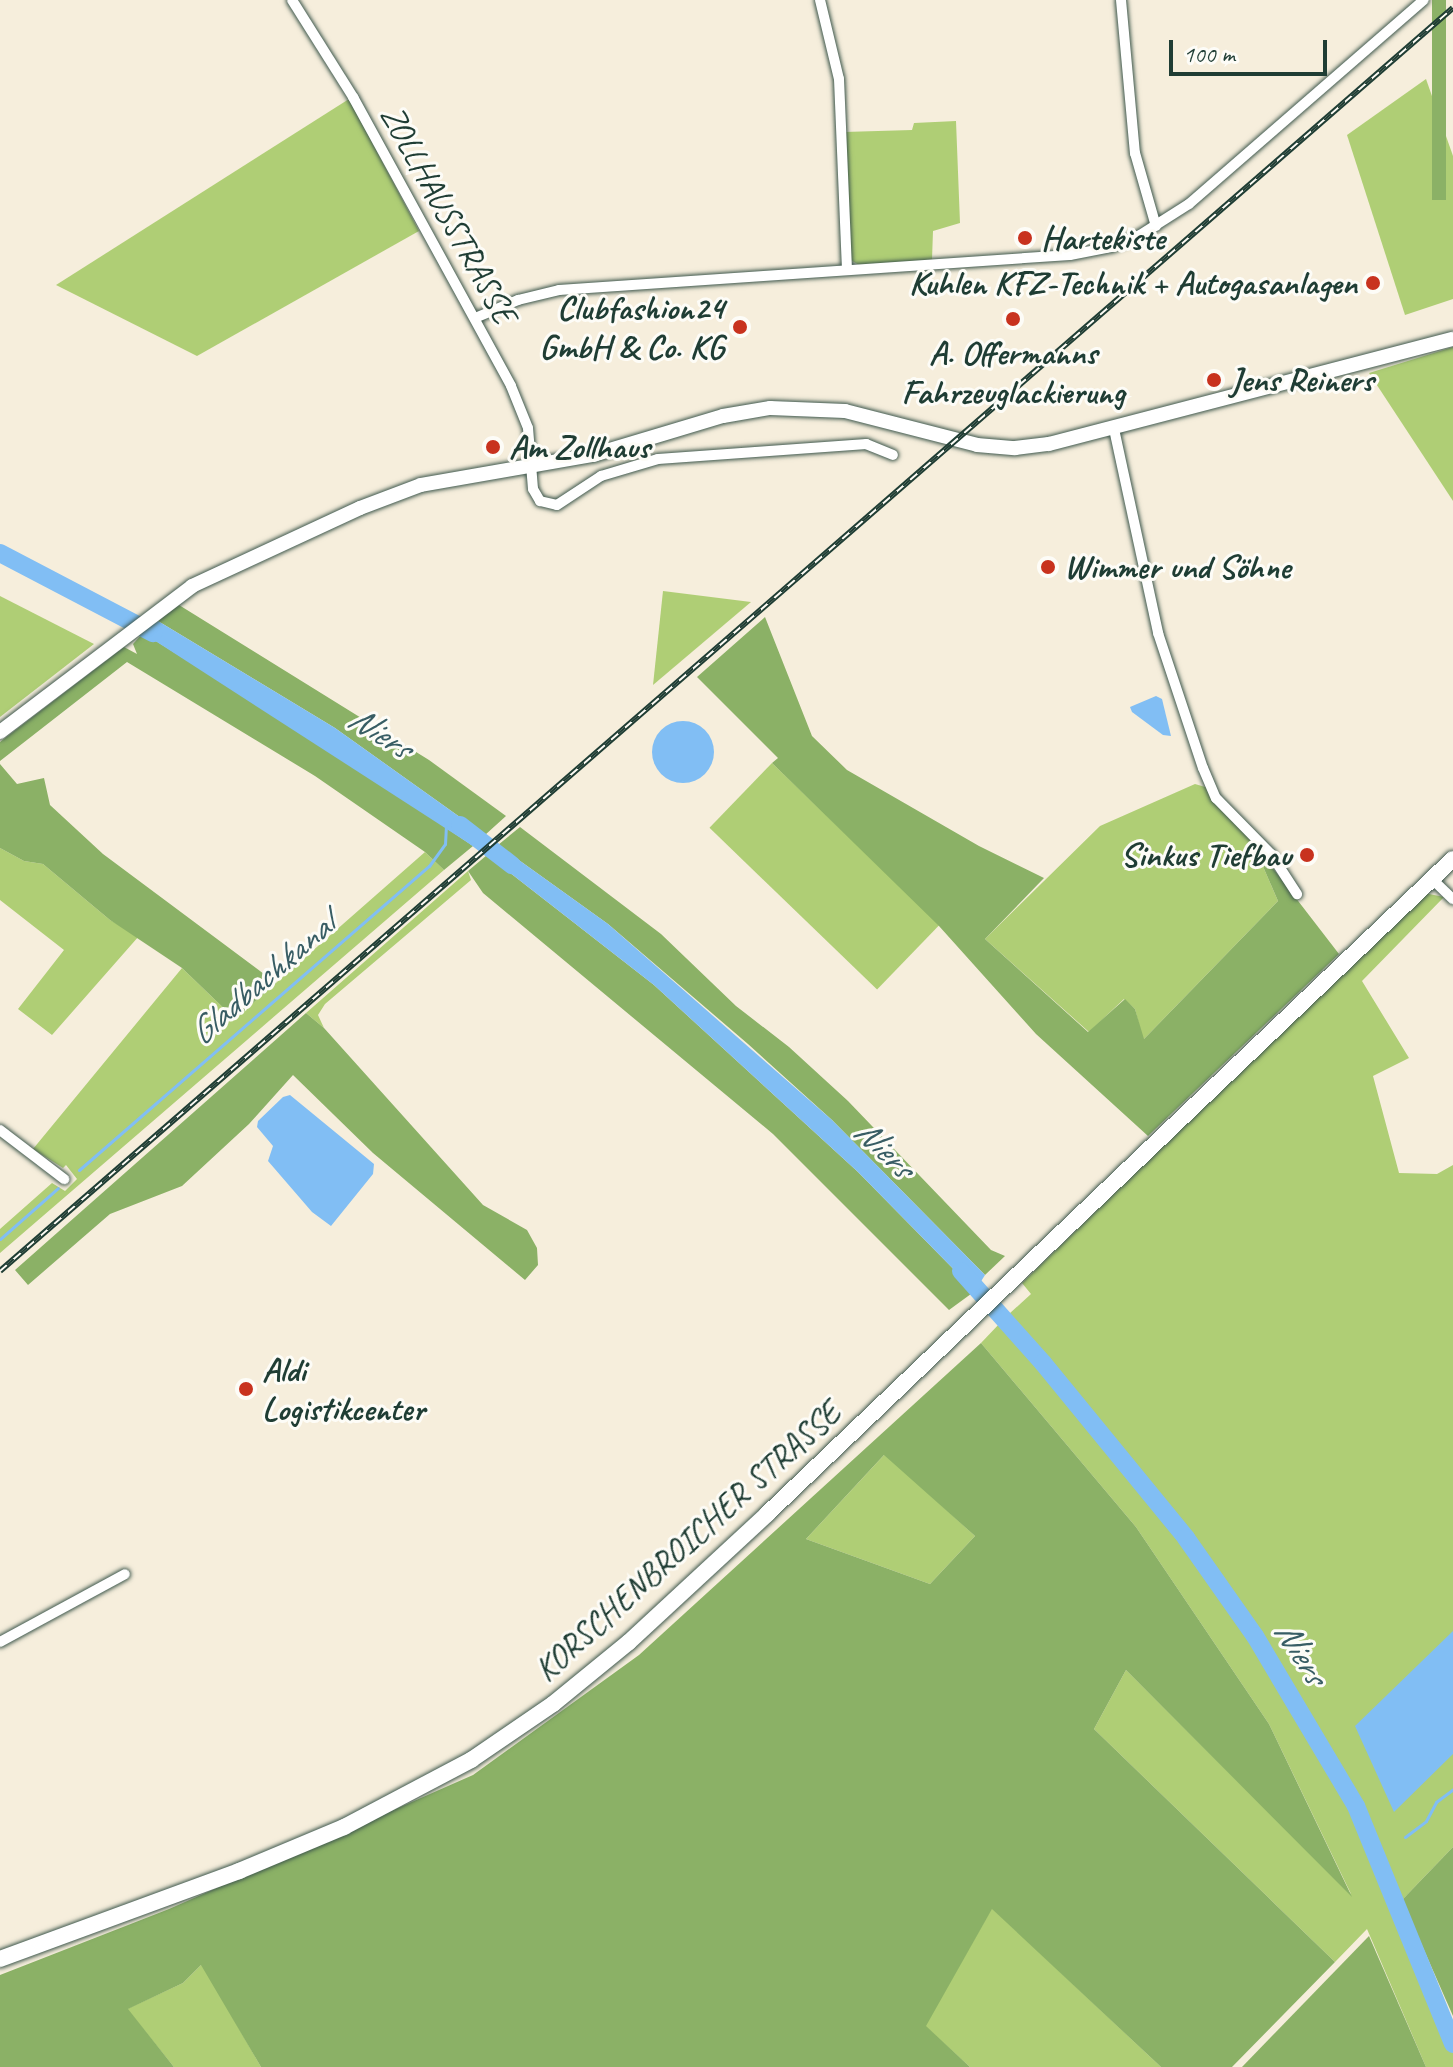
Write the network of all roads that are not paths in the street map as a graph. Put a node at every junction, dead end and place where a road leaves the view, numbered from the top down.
1 (292, 0) edge
2 (820, 0) edge
3 (1121, 0) edge
4 (1424, 0) edge
5 (1156, 226) junction
6 (847, 269) junction
7 (475, 318) junction
8 (1453, 339) edge
9 (1114, 429) junction
10 (893, 455) dead end
11 (532, 465) junction
12 (0, 732) edge
13 (1453, 859) edge
14 (1432, 879) junction
15 (1297, 894) dead end
16 (1453, 899) edge
17 (0, 1130) edge
18 (64, 1179) dead end
19 (125, 1574) dead end
20 (0, 1642) edge
21 (0, 1959) edge

1 - 7 street, ZOLLHAUSSTRASSE
2 - 6 street
3 - 5 street
4 - 5 street
5 - 6 street
6 - 7 street
7 - 11 street, ZOLLHAUSSTRASSE
8 - 9 street
9 - 11 street
9 - 15 street
10 - 11 street, ZOLLHAUSSTRASSE
11 - 12 street
13 - 14 main road, KORSCHENBROICHER STRASSE
14 - 16 street
14 - 21 main road, KORSCHENBROICHER STRASSE
17 - 18 street
19 - 20 street

